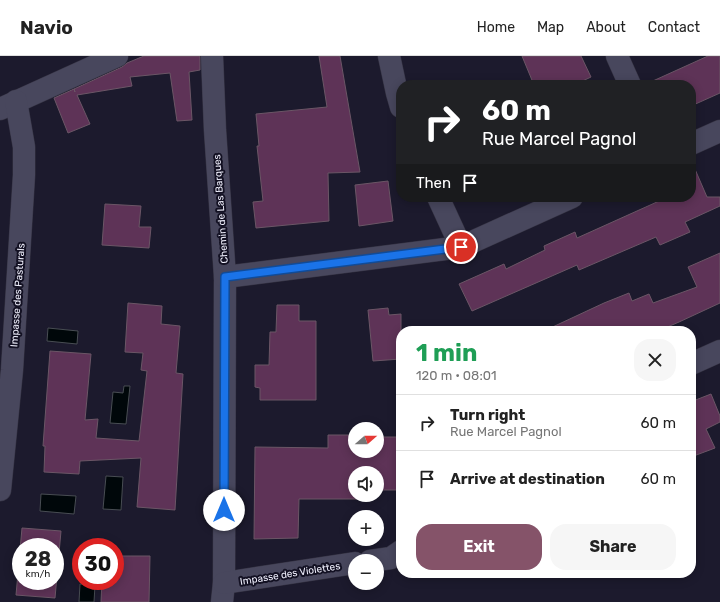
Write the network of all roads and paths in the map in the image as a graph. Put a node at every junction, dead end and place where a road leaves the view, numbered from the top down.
1 (116, 56) edge
2 (212, 56) edge
3 (389, 56) edge
4 (617, 56) edge
5 (628, 80) edge
6 (396, 89) edge
7 (8, 105) edge
8 (720, 131) edge
9 (696, 142) edge
10 (440, 202) edge
11 (561, 202) edge
12 (461, 247) junction
13 (225, 277) junction
14 (720, 351) edge
15 (696, 362) edge
16 (0, 490) edge
17 (396, 554) edge
18 (384, 559) edge
19 (348, 565) edge
20 (223, 593) edge

1 - 7 street
2 - 13 street, Chemin de Las Barques
3 - 6 street
4 - 5 street
7 - 16 street, Impasse des Pasturals
8 - 9 street
10 - 12 street
11 - 12 street
12 - 13 street
13 - 20 street, Chemin de Las Barques
14 - 15 street
17 - 18 street
19 - 20 street, Impasse des Violettes

